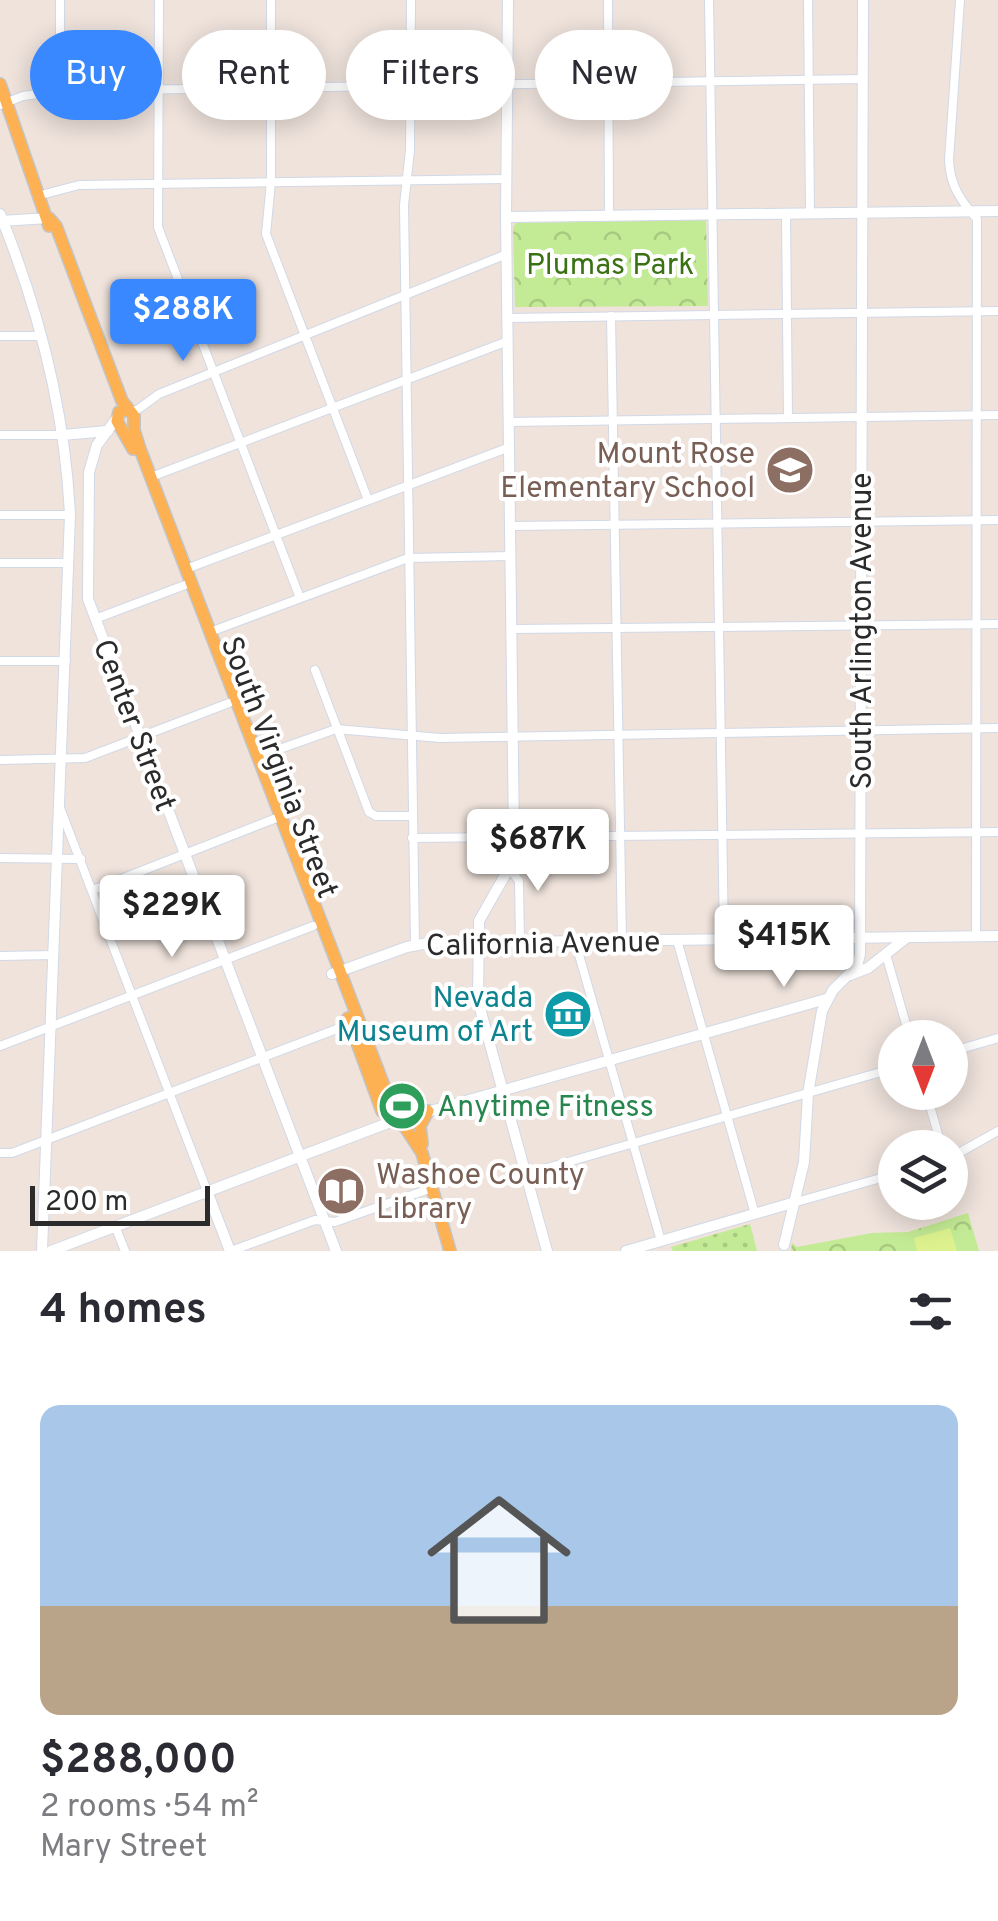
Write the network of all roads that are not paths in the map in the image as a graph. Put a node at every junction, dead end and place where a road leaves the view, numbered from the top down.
1 (60, 0) edge
2 (159, 0) edge
3 (271, 0) edge
4 (410, 0) edge
5 (508, 0) edge
6 (608, 0) edge
7 (710, 0) edge
8 (808, 0) edge
9 (863, 0) edge
10 (960, 0) edge
11 (60, 30) edge
12 (159, 30) edge
13 (271, 30) edge
14 (410, 30) edge
15 (508, 30) edge
16 (608, 30) edge
17 (863, 79) junction
18 (808, 80) junction
19 (673, 82) edge
20 (709, 82) junction
21 (0, 84) edge
22 (30, 95) edge
23 (3, 103) edge
24 (158, 120) edge
25 (270, 120) edge
26 (409, 120) edge
27 (507, 120) edge
28 (608, 120) edge
29 (506, 179) junction
30 (407, 180) junction
31 (270, 182) junction
32 (158, 184) junction
33 (41, 195) junction
34 (969, 211) junction
35 (998, 211) edge
36 (862, 212) junction
37 (810, 213) junction
38 (712, 214) junction
39 (786, 214) junction
40 (609, 216) junction
41 (506, 217) junction
42 (1, 218) edge
43 (49, 218) junction
44 (507, 254) junction
45 (406, 294) junction
46 (977, 311) junction
47 (998, 311) edge
48 (862, 313) junction
49 (715, 314) junction
50 (787, 314) junction
51 (612, 316) junction
52 (508, 318) junction
53 (306, 335) junction
54 (0, 336) edge
55 (42, 336) junction
56 (508, 342) junction
57 (214, 372) junction
58 (408, 380) junction
59 (333, 408) junction
60 (976, 416) junction
61 (998, 416) edge
62 (124, 417) junction
63 (861, 417) junction
64 (788, 418) junction
65 (717, 419) junction
66 (613, 420) junction
67 (510, 422) junction
68 (108, 431) junction
69 (0, 435) edge
70 (62, 435) junction
71 (84, 435) junction
72 (241, 443) junction
73 (510, 447) junction
74 (94, 452) junction
75 (151, 477) junction
76 (408, 485) junction
77 (368, 500) junction
78 (0, 514) edge
79 (70, 514) junction
80 (976, 520) junction
81 (998, 520) edge
82 (862, 521) junction
83 (719, 523) junction
84 (615, 524) junction
85 (511, 526) junction
86 (276, 535) junction
87 (512, 556) junction
88 (408, 558) junction
89 (69, 562) junction
90 (0, 563) edge
91 (186, 569) junction
92 (185, 585) junction
93 (300, 598) junction
94 (95, 619) junction
95 (976, 624) junction
96 (998, 624) edge
97 (861, 625) junction
98 (720, 627) junction
99 (616, 628) junction
100 (205, 630) junction
101 (512, 630) junction
102 (66, 661) junction
103 (0, 662) edge
104 (315, 670) dead end
105 (229, 703) junction
106 (976, 728) junction
107 (998, 728) edge
108 (861, 729) junction
109 (243, 730) junction
110 (338, 730) junction
111 (722, 731) junction
112 (618, 732) junction
113 (514, 735) junction
114 (410, 737) junction
115 (140, 738) junction
116 (257, 757) junction
117 (0, 760) edge
118 (62, 760) junction
119 (60, 808) junction
120 (411, 816) junction
121 (277, 818) junction
122 (976, 832) junction
123 (998, 832) edge
124 (861, 834) junction
125 (723, 835) junction
126 (620, 836) junction
127 (514, 837) junction
128 (412, 838) junction
129 (185, 854) junction
130 (0, 858) edge
131 (58, 858) junction
132 (81, 859) junction
133 (510, 868) junction
134 (93, 890) junction
135 (313, 926) junction
136 (976, 936) junction
137 (998, 936) edge
138 (867, 937) junction
139 (908, 937) junction
140 (724, 939) junction
141 (622, 940) junction
142 (678, 940) junction
143 (477, 942) junction
144 (520, 942) junction
145 (575, 942) junction
146 (415, 945) junction
147 (0, 956) edge
148 (54, 956) junction
149 (882, 956) junction
150 (225, 960) junction
151 (335, 973) junction
152 (848, 975) junction
153 (133, 995) junction
154 (826, 998) junction
155 (905, 1020) edge
156 (350, 1024) junction
157 (51, 1026) junction
158 (704, 1033) junction
159 (998, 1038) edge
160 (0, 1046) edge
161 (968, 1047) edge
162 (370, 1054) junction
163 (262, 1056) junction
164 (610, 1060) junction
165 (878, 1073) edge
166 (502, 1090) junction
167 (170, 1093) junction
168 (808, 1094) junction
169 (428, 1111) junction
170 (728, 1117) junction
171 (397, 1120) junction
172 (998, 1131) edge
173 (46, 1140) junction
174 (633, 1144) junction
175 (968, 1148) edge
176 (0, 1153) edge
177 (299, 1156) junction
178 (424, 1158) junction
179 (526, 1174) junction
180 (878, 1179) edge
181 (432, 1188) junction
182 (207, 1191) junction
183 (792, 1203) junction
184 (755, 1214) junction
185 (326, 1222) junction
186 (115, 1226) junction
187 (661, 1241) junction
188 (784, 1245) dead end
189 (42, 1251) edge
190 (51, 1251) edge
191 (125, 1251) edge
192 (231, 1251) edge
193 (336, 1251) edge
194 (450, 1251) edge
195 (548, 1251) edge
196 (628, 1251) edge

1 - 11 street
2 - 12 street
3 - 13 street
4 - 14 street
5 - 15 street
6 - 16 street
7 - 20 street
8 - 18 street
9 - 17 street, South Arlington Avenue
10 - 34 street
17 - 18 street
17 - 36 street, South Arlington Avenue
18 - 20 street
18 - 37 street
19 - 20 street
20 - 38 street
21 - 23 main road, South Virginia Street
22 - 23 street
23 - 33 main road, South Virginia Street
24 - 32 street
25 - 31 street
26 - 30 street
27 - 29 street
28 - 40 street
29 - 30 street
29 - 41 street
30 - 31 street
30 - 45 street
31 - 32 street
31 - 53 street
32 - 33 street
32 - 57 street
33 - 43 main road, South Virginia Street
34 - 35 street
34 - 36 street
34 - 46 street
36 - 37 street
36 - 48 street, South Arlington Avenue
37 - 39 street
38 - 39 street
38 - 40 street
38 - 49 street
39 - 50 street
40 - 41 street
41 - 44 street
42 - 43 street
42 - 55 street
43 - 62 main road, South Virginia Street
44 - 45 street
44 - 52 street
45 - 53 street
45 - 58 street
46 - 47 street
46 - 48 street
46 - 60 street
48 - 50 street
48 - 63 street, South Arlington Avenue
49 - 50 street
49 - 51 street
49 - 65 street
50 - 64 street
51 - 52 street
51 - 66 street
52 - 56 street
53 - 57 street
53 - 59 street
54 - 55 street
55 - 70 street
56 - 58 street
56 - 67 street
57 - 62 street
57 - 72 street
58 - 59 street
58 - 76 street
59 - 72 street
59 - 77 street
60 - 61 street
60 - 63 street
60 - 80 street
62 - 68 street, Center Street
62 - 75 main road, South Virginia Street
62 - 92 main road, South Virginia Street
63 - 64 street
63 - 82 street, South Arlington Avenue
64 - 65 street
65 - 66 street
65 - 83 street
66 - 67 street
66 - 84 street
67 - 73 street
68 - 71 street
68 - 74 street, Center Street
69 - 70 street
70 - 71 street
70 - 79 street
71 - 74 street
72 - 75 street
72 - 86 street
73 - 76 street
73 - 85 street
74 - 94 street, Center Street
75 - 91 main road, South Virginia Street
76 - 77 street
76 - 88 street
77 - 86 street
78 - 79 street
79 - 89 street
80 - 81 street
80 - 82 street
80 - 95 street
82 - 83 street
82 - 97 street, South Arlington Avenue
83 - 84 street
83 - 98 street
84 - 85 street
84 - 99 street
85 - 87 street
86 - 91 street
86 - 93 street
87 - 88 street
87 - 101 street
88 - 93 street
88 - 114 street
89 - 90 street
89 - 102 street
91 - 100 main road, South Virginia Street
92 - 94 street
92 - 100 main road, South Virginia Street
93 - 100 street
94 - 115 street, Center Street
95 - 96 street
95 - 97 street
95 - 106 street
97 - 98 street
97 - 108 street, South Arlington Avenue
98 - 99 street
98 - 111 street
99 - 101 street
99 - 112 street
100 - 105 main road, South Virginia Street
100 - 109 main road, South Virginia Street
101 - 113 street
102 - 103 street
102 - 118 street
104 - 110 street
105 - 109 main road, South Virginia Street
105 - 115 street
106 - 107 street
106 - 108 street
106 - 122 street
108 - 111 street
108 - 124 street, South Arlington Avenue
109 - 116 main road, South Virginia Street
109 - 121 main road, South Virginia Street
110 - 114 street
110 - 116 street
110 - 120 street
111 - 112 street
111 - 125 street
112 - 113 street
112 - 126 street
113 - 114 street
113 - 127 street
114 - 120 street
115 - 118 street
115 - 129 street, Center Street
116 - 121 main road, South Virginia Street
117 - 118 street
118 - 119 street
119 - 131 street
119 - 132 street
120 - 128 street
121 - 129 street
121 - 135 main road, South Virginia Street
121 - 151 main road, South Virginia Street
122 - 123 street
122 - 124 street
122 - 136 street
124 - 125 street
124 - 138 street, South Arlington Avenue
125 - 126 street
125 - 140 street
126 - 127 street
126 - 141 street
127 - 128 street
127 - 133 street
128 - 146 street
129 - 134 street
129 - 150 street, Center Street
130 - 131 street
131 - 132 street
131 - 148 street
132 - 134 street
133 - 143 street
133 - 144 street
134 - 153 street
135 - 150 street
135 - 151 main road, South Virginia Street
136 - 137 street, California Avenue
136 - 139 street, California Avenue
138 - 139 street, California Avenue
138 - 140 street, California Avenue
138 - 149 street
138 - 152 street, South Arlington Avenue
139 - 149 street
140 - 142 street, California Avenue
141 - 142 street, California Avenue
141 - 145 street, California Avenue
142 - 158 street
143 - 144 street, California Avenue
143 - 146 street, California Avenue
143 - 166 street
144 - 145 street, California Avenue
145 - 164 street
146 - 151 street, California Avenue
147 - 148 street
148 - 157 street
149 - 152 street
149 - 155 street
150 - 153 street
150 - 163 street, Center Street
151 - 156 main road, South Virginia Street
151 - 162 main road, South Virginia Street
152 - 154 street, South Arlington Avenue
153 - 157 street
153 - 167 street
154 - 158 street
154 - 168 street
156 - 162 main road
156 - 163 street
156 - 171 main road, South Virginia Street
157 - 160 street
157 - 173 street
158 - 164 street
158 - 170 street
159 - 161 street
162 - 171 main road, South Virginia Street
163 - 167 street
163 - 177 street, Center Street
164 - 166 street
164 - 174 street
165 - 168 street
166 - 169 street
166 - 179 street
167 - 173 street
167 - 182 street
168 - 170 street
168 - 183 street
169 - 171 street
169 - 178 main road
170 - 174 street
170 - 184 street
171 - 177 street
171 - 178 main road, South Virginia Street
172 - 175 street
173 - 176 street
173 - 189 street
174 - 179 street
174 - 187 street
177 - 182 street
177 - 185 street, Center Street
178 - 181 main road, South Virginia Street
179 - 195 street
180 - 183 street
181 - 185 street
181 - 194 main road, South Virginia Street
182 - 186 street
182 - 192 street
183 - 184 street
183 - 188 street
184 - 187 street
185 - 192 street
185 - 193 street, Center Street
186 - 190 street
186 - 191 street
187 - 196 street

